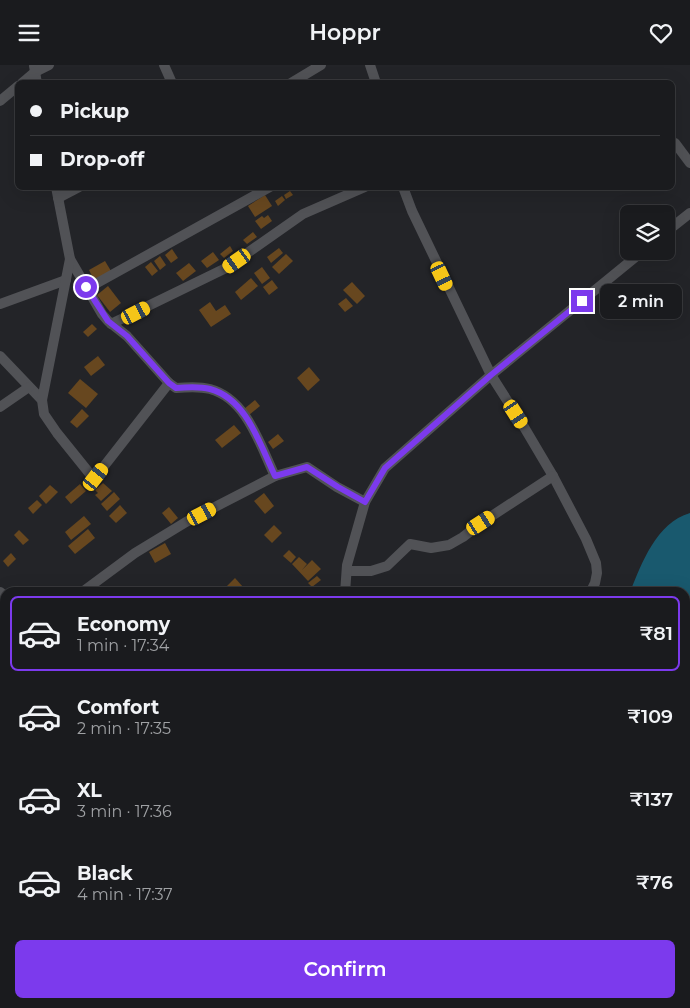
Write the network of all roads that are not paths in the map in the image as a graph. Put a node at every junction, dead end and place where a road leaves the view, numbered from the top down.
1 (49, 65) edge
2 (164, 65) edge
3 (321, 65) edge
4 (370, 65) edge
5 (34, 68) edge
6 (24, 80) edge
7 (171, 80) edge
8 (296, 80) edge
9 (375, 80) edge
10 (15, 88) edge
11 (0, 101) edge
12 (675, 143) dead end
13 (690, 163) edge
14 (265, 190) edge
15 (358, 190) edge
16 (404, 190) edge
17 (57, 193) edge
18 (689, 217) edge
19 (675, 226) edge
20 (70, 259) junction
21 (632, 260) edge
22 (66, 280) junction
23 (86, 287) junction
24 (0, 304) edge
25 (112, 324) junction
26 (0, 355) edge
27 (491, 375) junction
28 (169, 383) junction
29 (29, 387) junction
30 (42, 400) junction
31 (0, 407) edge
32 (275, 476) junction
33 (553, 476) junction
34 (365, 502) junction
35 (347, 571) junction
36 (89, 587) edge
37 (346, 587) edge
38 (593, 587) edge

1 - 5 street
2 - 7 street
3 - 8 street
4 - 9 street
5 - 6 street
10 - 11 street
12 - 13 street
14 - 23 street
15 - 25 street
16 - 27 street
17 - 20 street
18 - 19 street
20 - 22 street
20 - 23 street
21 - 27 street
22 - 24 street
22 - 30 street
23 - 25 street
25 - 28 street
26 - 29 street
27 - 33 street
27 - 34 street
28 - 30 street
28 - 32 street
29 - 30 street
29 - 31 street
32 - 34 street
32 - 36 street
33 - 35 street
33 - 38 street
34 - 35 street
35 - 37 street

